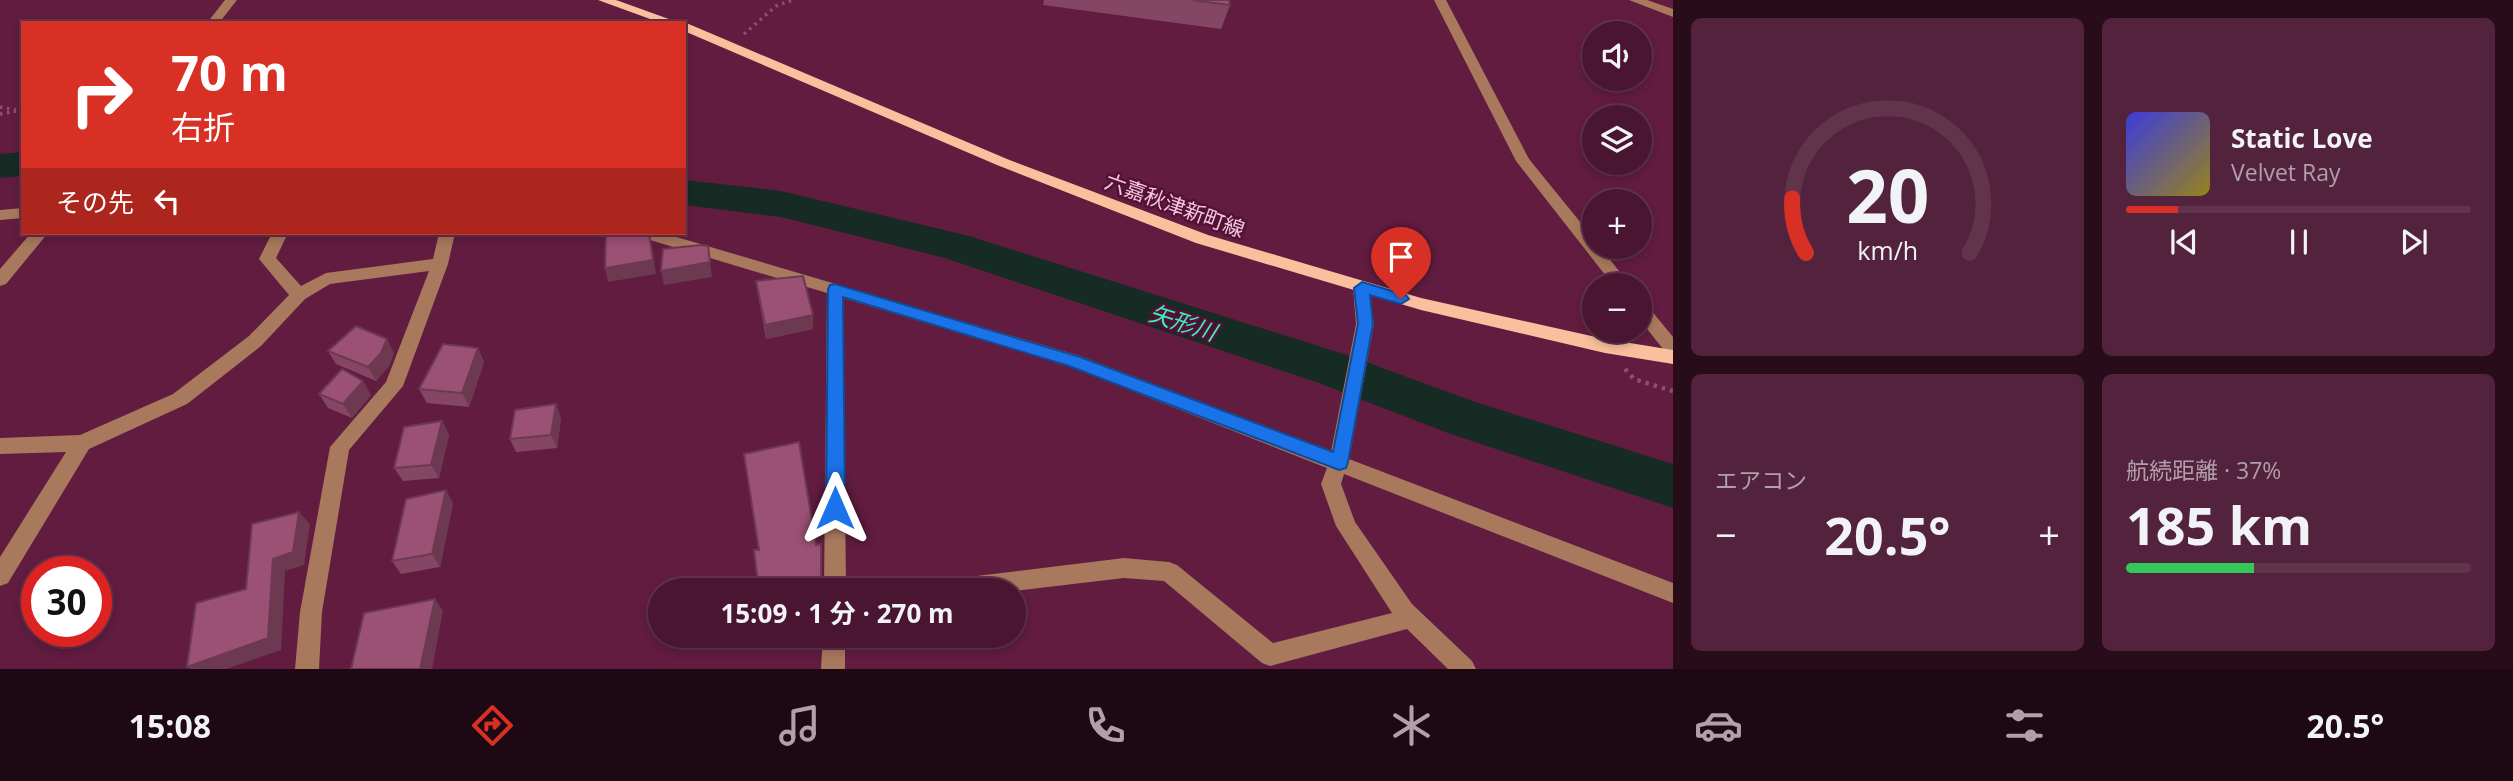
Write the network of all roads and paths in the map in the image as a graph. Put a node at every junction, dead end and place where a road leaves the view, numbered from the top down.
1 (231, 0) edge
2 (604, 0) edge
3 (793, 0) edge
4 (1440, 0) edge
5 (1635, 0) edge
6 (1673, 13) edge
7 (215, 21) edge
8 (670, 21) edge
9 (686, 27) edge
10 (731, 46) junction
11 (0, 107) edge
12 (21, 111) edge
13 (0, 114) edge
14 (21, 213) edge
15 (0, 215) edge
16 (38, 235) edge
17 (279, 235) edge
18 (447, 235) edge
19 (653, 235) edge
20 (440, 264) junction
21 (1612, 273) edge
22 (0, 280) edge
23 (1362, 288) junction
24 (835, 289) junction
25 (299, 295) junction
26 (1652, 322) edge
27 (1673, 349) edge
28 (1673, 357) edge
29 (82, 443) junction
30 (0, 446) edge
31 (1339, 462) junction
32 (0, 576) edge
33 (835, 578) edge
34 (1026, 580) edge
35 (1673, 593) edge
36 (1404, 611) junction
37 (834, 648) edge
38 (307, 669) edge
39 (833, 669) edge
40 (1464, 669) edge

1 - 7 street
2 - 8 main road, 六嘉秋津新町線
3 - 10 path
4 - 21 street
5 - 6 street
9 - 10 main road, 六嘉秋津新町線
10 - 23 main road, 六嘉秋津新町線
11 - 12 path
12 - 13 path
14 - 15 street
16 - 22 street
17 - 25 street
18 - 20 street
19 - 24 street
20 - 25 street
20 - 38 street
23 - 28 main road, 六嘉秋津新町線
23 - 31 street
24 - 31 street
24 - 33 street
25 - 29 street
26 - 27 street
29 - 30 street
29 - 32 street
31 - 35 street
31 - 36 street
34 - 36 street
36 - 40 street
37 - 39 street

